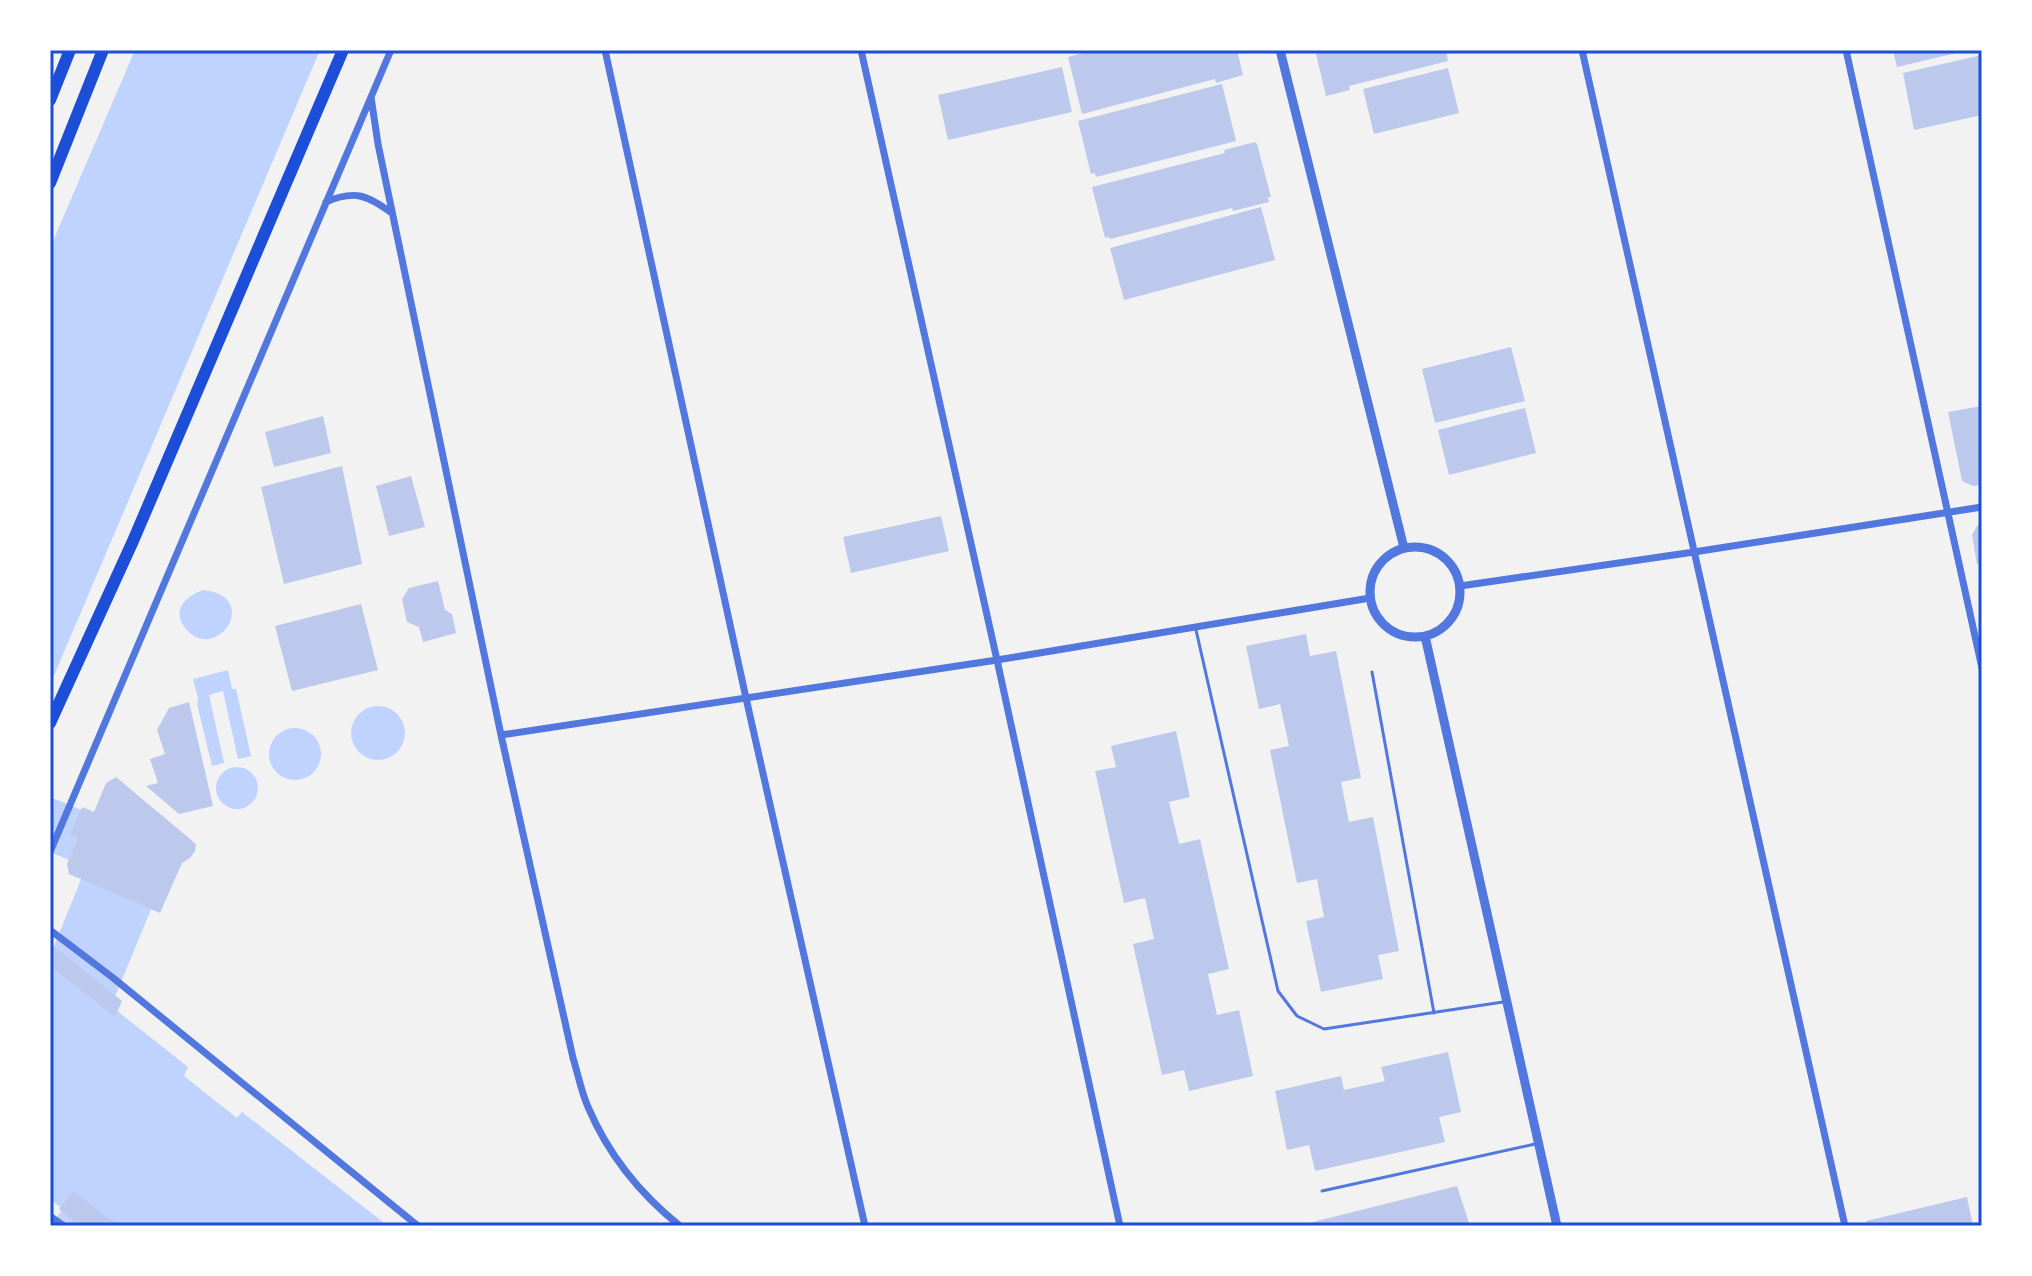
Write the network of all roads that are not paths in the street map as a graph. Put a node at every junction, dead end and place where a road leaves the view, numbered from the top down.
1 (70, 50) edge
2 (103, 50) edge
3 (343, 50) edge
4 (391, 50) edge
5 (605, 50) edge
6 (861, 50) edge
7 (1280, 50) edge
8 (1582, 50) edge
9 (1846, 50) edge
10 (371, 97) junction
11 (50, 100) edge
12 (50, 183) edge
13 (326, 202) junction
14 (392, 213) junction
15 (1982, 507) edge
16 (1948, 512) junction
17 (1404, 548) junction
18 (1694, 552) junction
19 (1460, 586) junction
20 (1370, 598) junction
21 (1195, 627) junction
22 (1425, 636) junction
23 (997, 660) junction
24 (1982, 668) edge
25 (1372, 672) dead end
26 (746, 698) junction
27 (50, 723) edge
28 (501, 735) junction
29 (50, 852) edge
30 (50, 930) edge
31 (1507, 1001) junction
32 (1434, 1013) junction
33 (1539, 1144) junction
34 (1322, 1191) dead end
35 (50, 1216) edge
36 (64, 1226) edge
37 (418, 1226) edge
38 (680, 1226) edge
39 (865, 1226) edge
40 (1120, 1226) edge
41 (1557, 1226) edge
42 (1845, 1226) edge

1 - 11 highway
2 - 12 highway
3 - 27 highway
4 - 10 street
5 - 26 street
6 - 23 street
7 - 17 street
8 - 18 street
9 - 16 street
10 - 13 street
10 - 14 street
13 - 14 street
13 - 29 street
14 - 28 street
15 - 16 street
16 - 18 street
16 - 24 street
17 - 19 street
17 - 20 street
18 - 19 street
18 - 42 street
19 - 22 street
20 - 21 street
20 - 22 street
21 - 23 street
21 - 32 lane
22 - 31 street
23 - 26 street
23 - 40 street
25 - 32 lane
26 - 28 street
26 - 39 street
28 - 38 street
30 - 37 street
31 - 32 lane
31 - 33 street
33 - 34 lane
33 - 41 street
35 - 36 street

